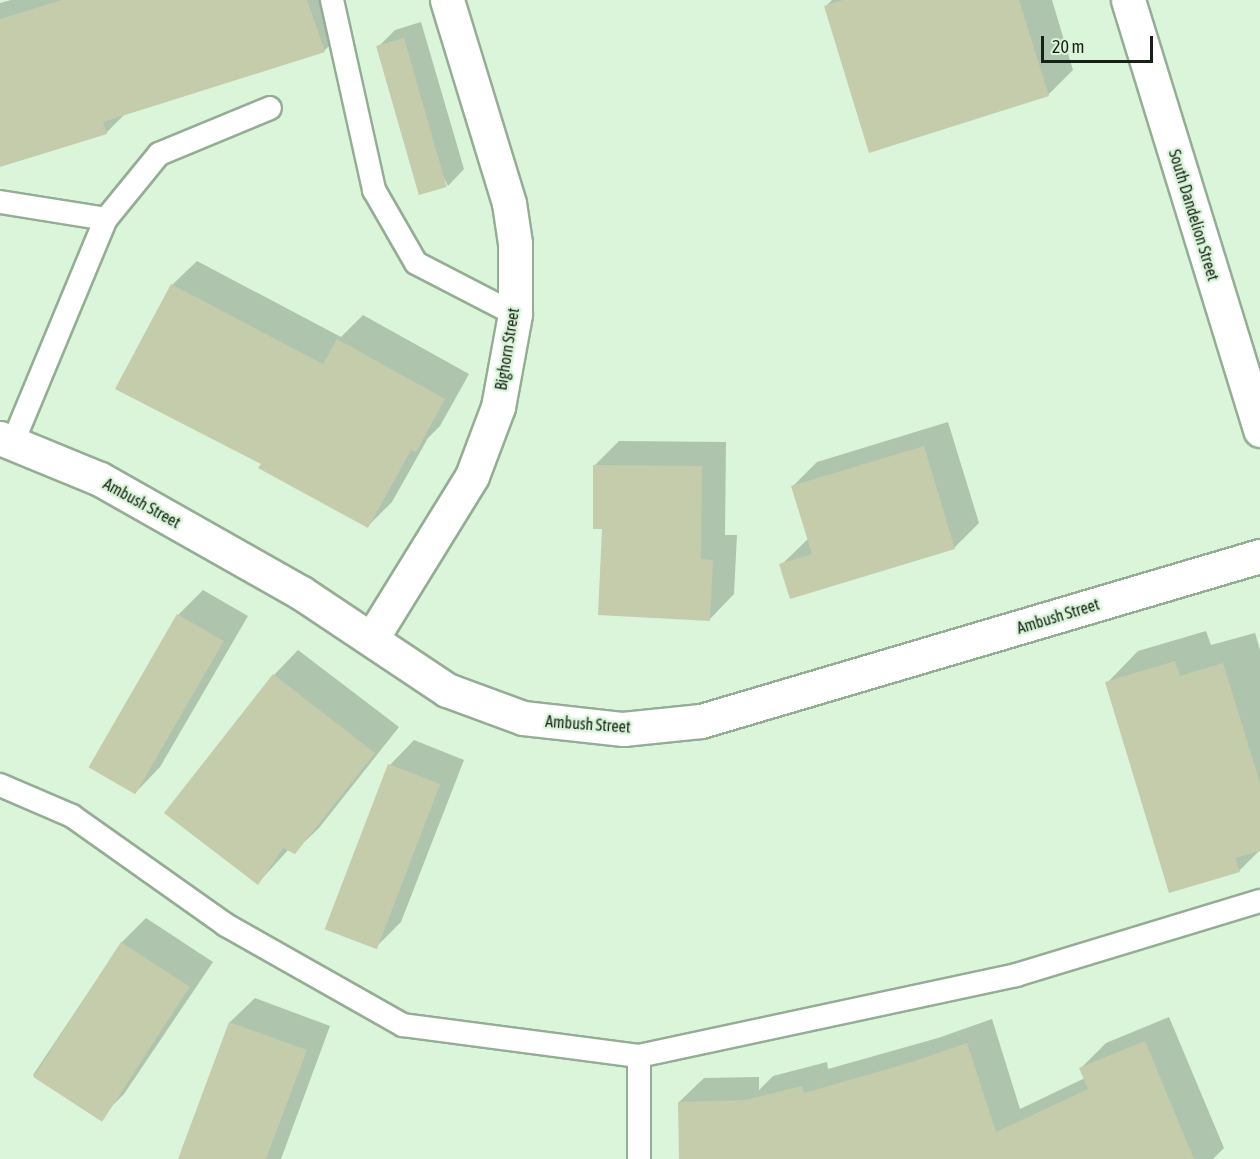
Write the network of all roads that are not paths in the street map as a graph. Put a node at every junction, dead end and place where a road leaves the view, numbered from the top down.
1 (332, 0) edge
2 (447, 0) edge
3 (1128, 0) edge
4 (270, 108) dead end
5 (0, 202) edge
6 (106, 219) junction
7 (515, 314) junction
8 (1260, 430) edge
9 (6, 440) edge
10 (1260, 556) edge
11 (372, 639) junction
12 (0, 784) edge
13 (1260, 901) edge
14 (639, 1056) junction
15 (639, 1159) edge

1 - 7 lane
2 - 7 street, Bighorn Street
3 - 8 street, South Dandelion Street
4 - 6 lane
5 - 6 lane
6 - 9 lane
7 - 11 street, Bighorn Street
9 - 11 street, Ambush Street
10 - 11 street, Ambush Street
12 - 14 lane
13 - 14 lane
14 - 15 lane

